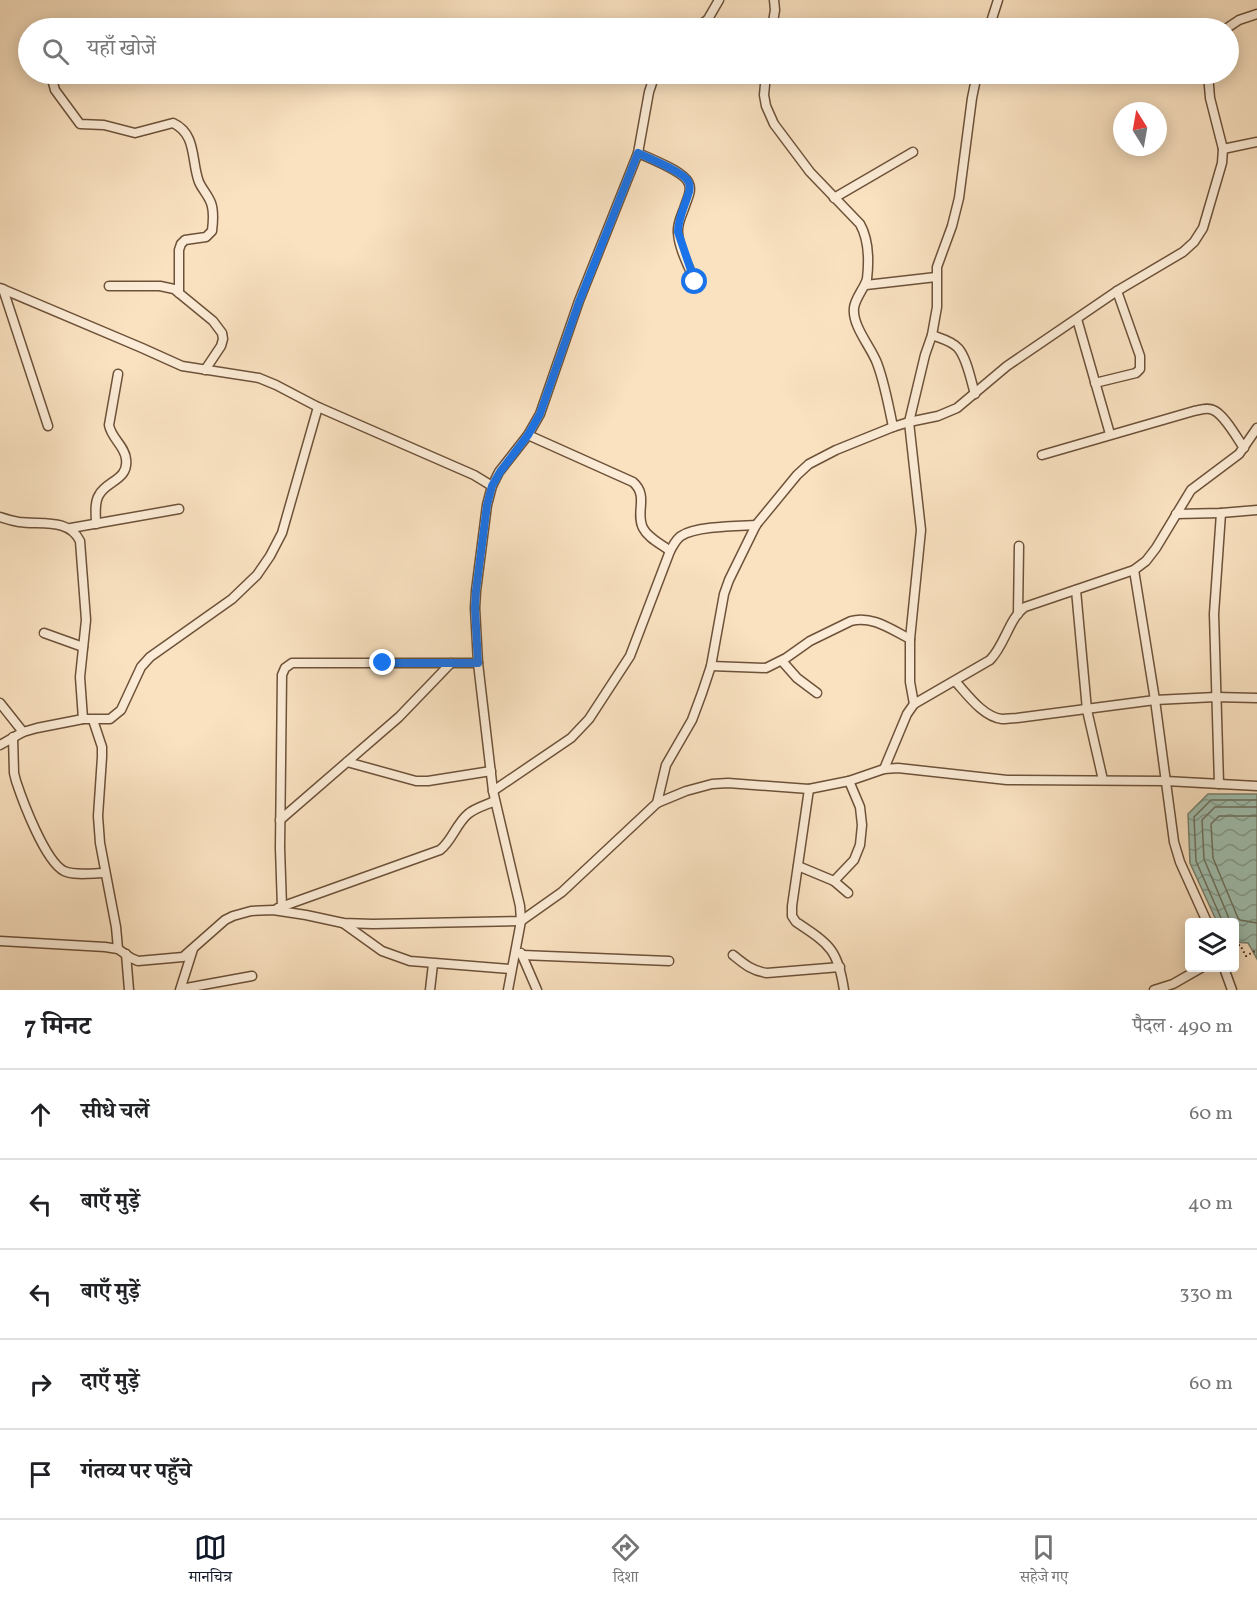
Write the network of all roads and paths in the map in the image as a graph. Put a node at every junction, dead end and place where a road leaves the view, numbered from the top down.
1 (719, 0) edge
2 (774, 0) edge
3 (998, 0) edge
4 (1257, 14) edge
5 (709, 18) edge
6 (774, 18) edge
7 (992, 18) edge
8 (1239, 20) edge
9 (53, 84) edge
10 (652, 84) edge
11 (765, 84) edge
12 (975, 84) edge
13 (1209, 84) edge
14 (1257, 142) edge
15 (1223, 149) junction
16 (913, 152) dead end
17 (638, 153) junction
18 (834, 198) junction
19 (936, 277) junction
20 (695, 282) dead end
21 (866, 285) junction
22 (109, 286) dead end
23 (2, 289) edge
24 (1117, 291) junction
25 (179, 293) junction
26 (1077, 320) junction
27 (932, 334) junction
28 (205, 370) junction
29 (118, 374) dead end
30 (1095, 383) junction
31 (975, 394) junction
32 (318, 407) junction
33 (909, 422) junction
34 (48, 426) dead end
35 (893, 427) junction
36 (1257, 428) edge
37 (1110, 434) junction
38 (528, 435) junction
39 (1244, 448) junction
40 (1042, 455) dead end
41 (492, 486) junction
42 (178, 509) dead end
43 (1257, 510) edge
44 (1221, 513) junction
45 (1176, 514) junction
46 (0, 517) edge
47 (96, 524) junction
48 (756, 525) junction
49 (71, 528) junction
50 (1019, 546) dead end
51 (670, 551) junction
52 (1134, 570) junction
53 (1076, 590) junction
54 (1018, 614) junction
55 (45, 633) dead end
56 (910, 639) junction
57 (83, 647) junction
58 (782, 661) junction
59 (451, 663) junction
60 (478, 663) junction
61 (711, 666) junction
62 (955, 681) junction
63 (817, 693) dead end
64 (1216, 697) junction
65 (1257, 698) edge
66 (1155, 700) junction
67 (0, 703) edge
68 (914, 704) junction
69 (1087, 710) junction
70 (83, 718) junction
71 (93, 720) junction
72 (23, 732) junction
73 (13, 737) junction
74 (0, 745) edge
75 (347, 762) junction
76 (884, 769) junction
77 (491, 771) junction
78 (1103, 780) junction
79 (849, 781) junction
80 (1166, 782) junction
81 (1218, 784) junction
82 (1257, 786) edge
83 (809, 789) junction
84 (493, 791) junction
85 (495, 801) junction
86 (657, 803) junction
87 (280, 820) junction
88 (798, 866) junction
89 (105, 873) junction
90 (834, 881) junction
91 (848, 894) dead end
92 (277, 908) junction
93 (1205, 918) edge
94 (521, 921) junction
95 (343, 923) junction
96 (0, 941) edge
97 (517, 942) junction
98 (1239, 945) edge
99 (193, 949) junction
100 (1257, 950) edge
101 (122, 952) junction
102 (522, 956) junction
103 (733, 956) dead end
104 (669, 961) dead end
105 (433, 964) junction
106 (840, 967) junction
107 (512, 969) junction
108 (1194, 972) edge
109 (1225, 972) edge
110 (252, 976) dead end
111 (129, 990) edge
112 (180, 990) edge
113 (430, 990) edge
114 (508, 990) edge
115 (537, 990) edge
116 (844, 990) edge
117 (1154, 990) edge
118 (1232, 990) edge

1 - 5 street
2 - 6 street
3 - 7 street
4 - 8 street
9 - 25 street
10 - 17 street
11 - 18 street
12 - 19 street
13 - 15 street
14 - 15 street
15 - 24 street
16 - 18 street
17 - 20 street
17 - 38 street
18 - 21 street
19 - 21 street
19 - 27 street
21 - 35 street
22 - 25 street
23 - 28 street
23 - 34 street
24 - 26 street
24 - 30 street
25 - 28 street
26 - 30 street
26 - 31 street
27 - 31 street
27 - 33 street
28 - 32 street
29 - 47 street
30 - 37 street
31 - 33 street
32 - 41 street
32 - 71 street
33 - 35 street
33 - 56 street
35 - 48 street
36 - 39 street
37 - 39 street
37 - 40 street
38 - 41 street
38 - 51 street
39 - 45 street
41 - 60 street
42 - 47 street
43 - 44 street
44 - 45 street
44 - 64 street
45 - 52 street
46 - 49 street
47 - 49 street
48 - 51 street
48 - 61 street
49 - 57 street
50 - 54 street
51 - 84 street
52 - 53 street
52 - 66 street
53 - 54 street
53 - 69 street
54 - 62 street
55 - 57 street
56 - 58 street
56 - 68 street
57 - 70 street
58 - 61 street
58 - 63 street
59 - 60 street
59 - 75 street
59 - 87 street
60 - 77 street
61 - 86 street
62 - 68 street
62 - 69 street
64 - 65 street
64 - 66 street
64 - 81 street
66 - 69 street
66 - 80 street
67 - 72 street
68 - 76 street
69 - 78 street
70 - 71 street
70 - 72 street
71 - 89 street
72 - 73 street
73 - 74 street
73 - 89 street
75 - 77 street
75 - 87 street
76 - 78 street
76 - 79 street
77 - 84 street
78 - 80 street
79 - 83 street
79 - 90 street
80 - 81 street
80 - 93 street
81 - 82 street
83 - 86 street
83 - 88 street
84 - 85 street
85 - 92 street
85 - 94 street
86 - 94 street
87 - 92 street
88 - 90 street
88 - 106 street
89 - 101 street
90 - 91 street
92 - 95 street
92 - 99 street
94 - 95 street
94 - 97 street
95 - 105 street
96 - 101 street
97 - 102 street
97 - 107 street
98 - 100 path
99 - 101 street
99 - 112 street
101 - 111 street
102 - 104 street
102 - 115 street
103 - 106 street
105 - 107 street
105 - 113 street
106 - 116 street
107 - 114 street
108 - 117 street
109 - 118 street
110 - 112 street

